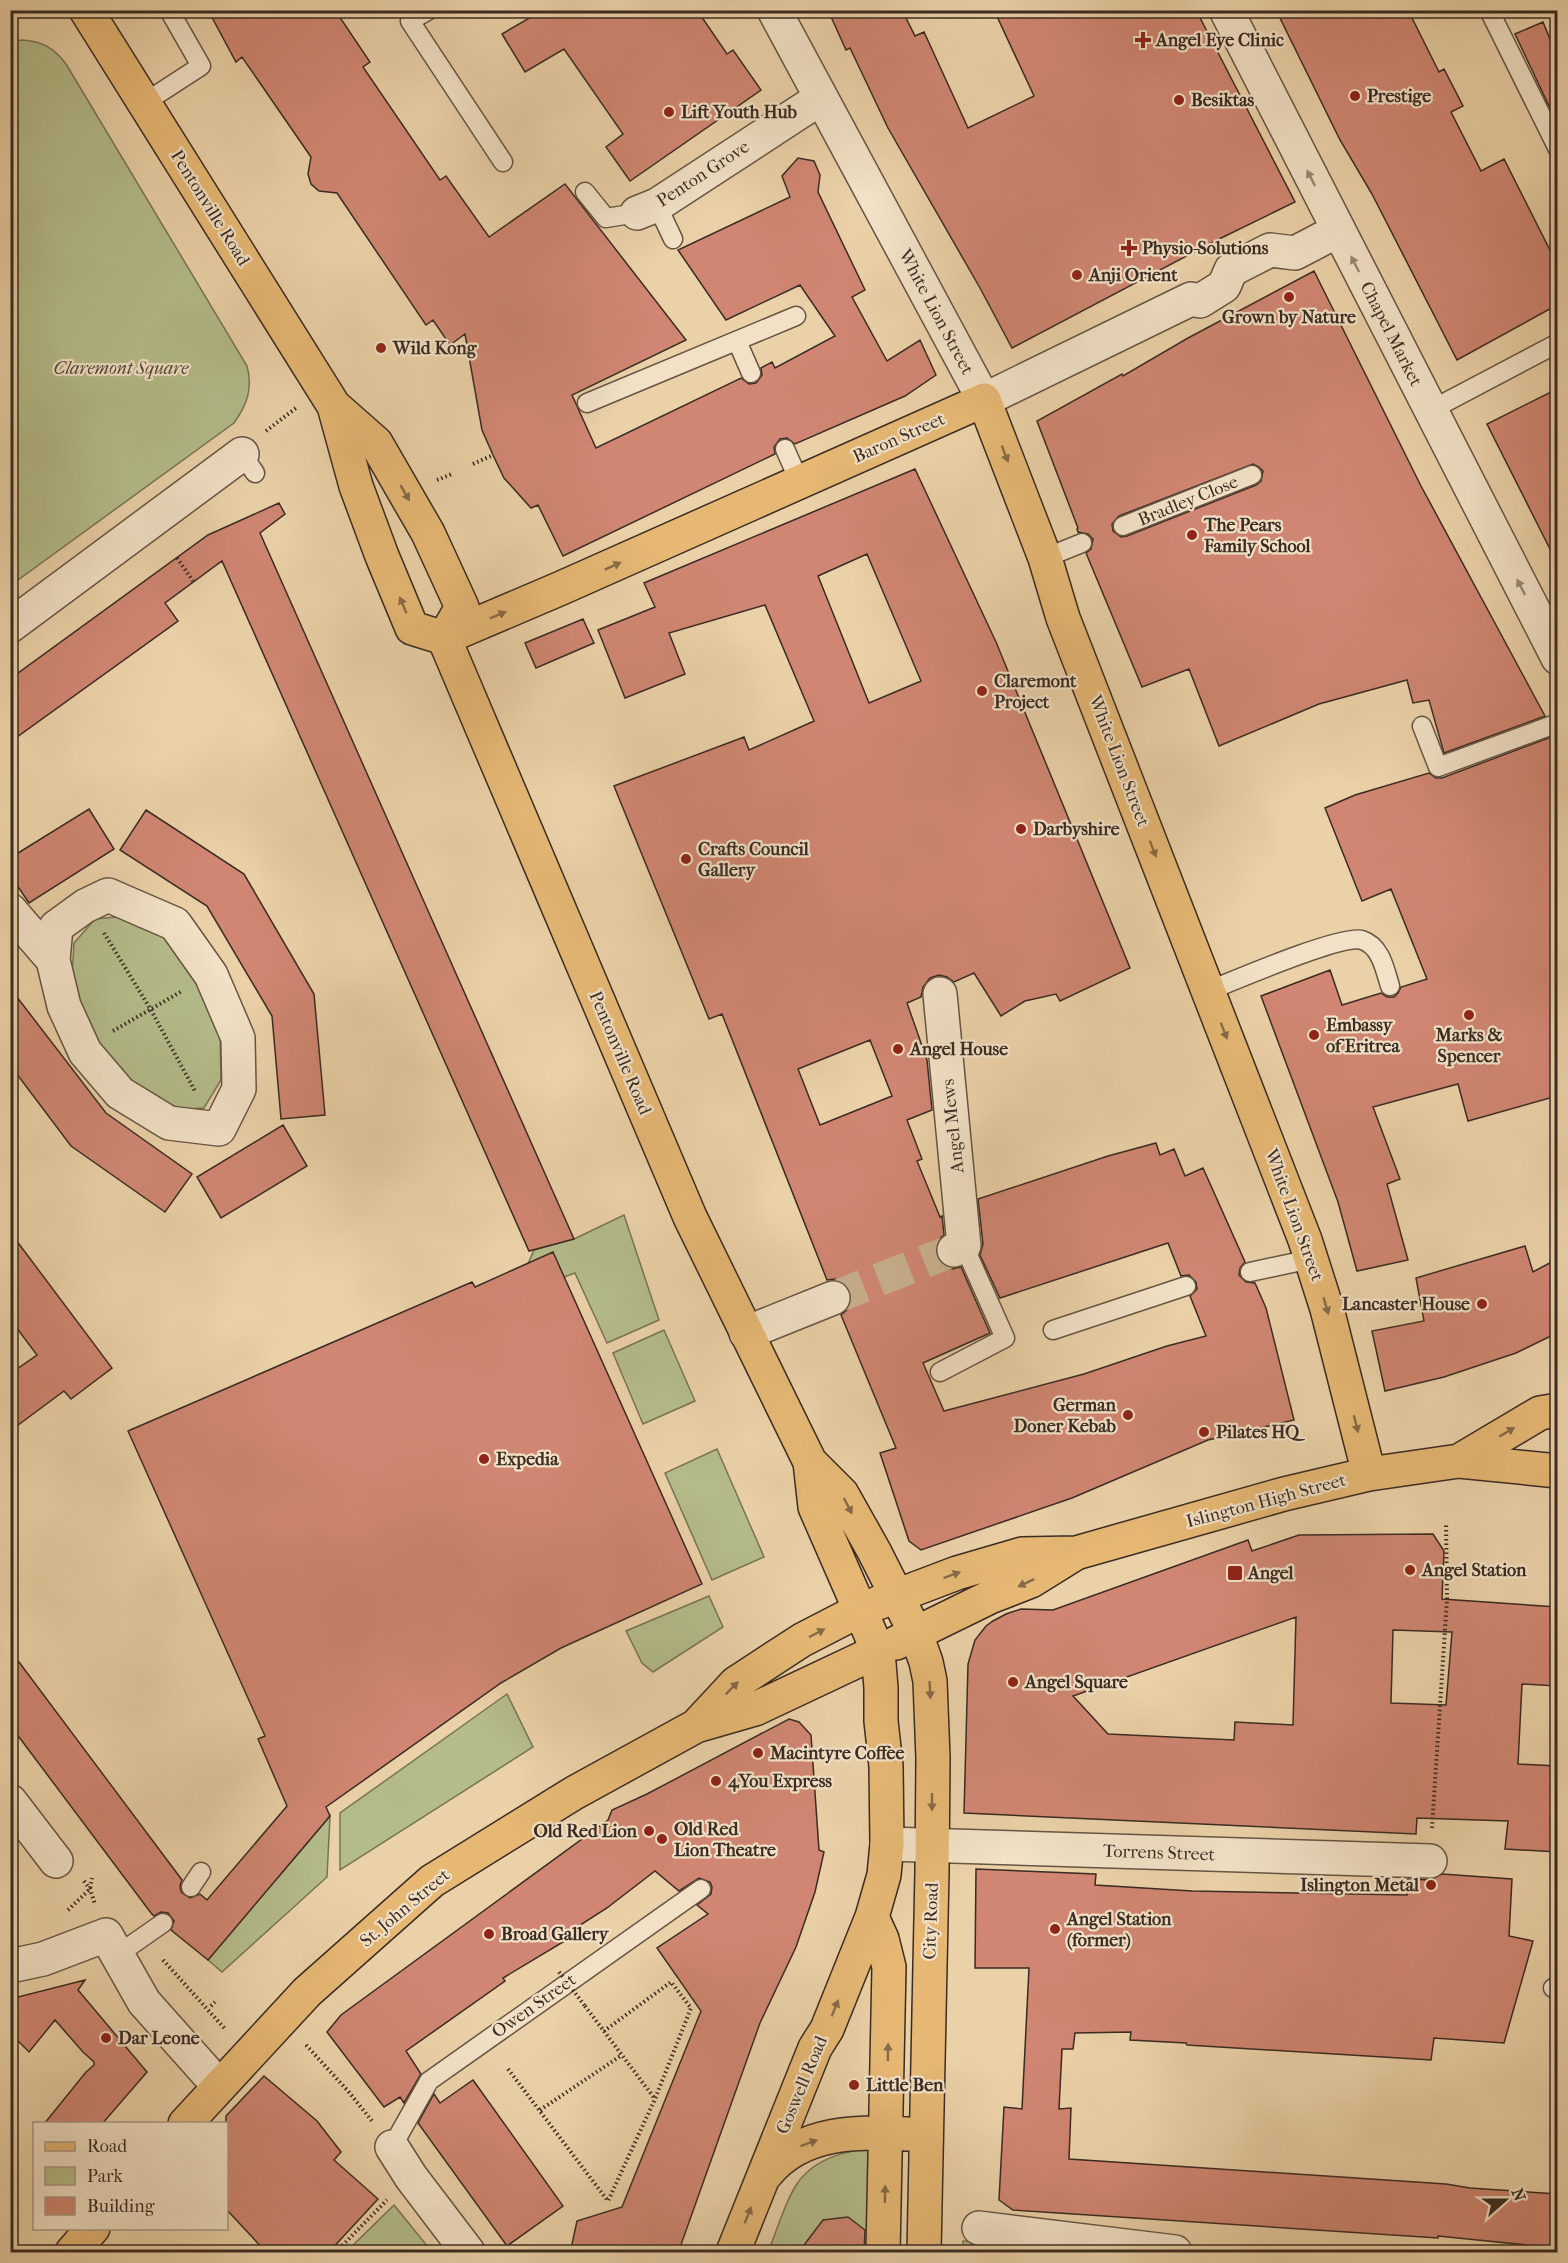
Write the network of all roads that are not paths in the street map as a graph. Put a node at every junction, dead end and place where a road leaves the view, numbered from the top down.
1 (86, 10) edge
2 (169, 10) edge
3 (429, 10) edge
4 (774, 10) edge
5 (1226, 10) edge
6 (1489, 10) edge
7 (821, 98) junction
8 (144, 103) junction
9 (1557, 149) edge
10 (503, 162) dead end
11 (585, 192) dead end
12 (647, 209) junction
13 (1338, 231) junction
14 (673, 239) dead end
15 (796, 316) dead end
16 (737, 340) junction
17 (1557, 343) edge
18 (751, 373) dead end
19 (329, 397) junction
20 (984, 399) junction
21 (587, 403) dead end
22 (1431, 410) junction
23 (785, 449) dead end
24 (249, 464) road end
25 (1252, 475) dead end
26 (800, 483) junction
27 (1123, 526) dead end
28 (1082, 543) dead end
29 (1045, 558) junction
30 (10, 626) edge
31 (1550, 626) edge
32 (444, 638) junction
33 (1557, 658) edge
34 (1557, 723) edge
35 (1422, 726) dead end
36 (10, 910) edge
37 (53, 960) junction
38 (1390, 986) dead end
39 (1208, 991) junction
40 (940, 994) dead end
41 (959, 1248) joint
42 (1311, 1259) junction
43 (1250, 1272) dead end
44 (1186, 1286) dead end
45 (833, 1298) tunnel mouth
46 (1053, 1330) dead end
47 (746, 1333) junction
48 (940, 1372) dead end
49 (1557, 1410) edge
50 (1459, 1461) junction
51 (810, 1462) junction
52 (1557, 1471) edge
53 (1369, 1474) junction
54 (1076, 1553) junction
55 (897, 1596) junction
56 (860, 1610) junction
57 (916, 1634) junction
58 (878, 1651) junction
59 (696, 1726) junction
60 (10, 1801) edge
61 (887, 1844) junction
62 (932, 1846) junction
63 (1430, 1861) road end
64 (56, 1862) dead end
65 (701, 1890) dead end
66 (872, 1917) junction
67 (163, 1923) dead end
68 (112, 1945) junction
69 (10, 1966) edge
70 (218, 2085) junction
71 (187, 2122) edge
72 (886, 2132) junction
73 (927, 2134) junction
74 (392, 2147) joint
75 (763, 2178) junction
76 (979, 2228) dead end
77 (92, 2230) edge
78 (1132, 2250) edge
79 (72, 2253) edge
80 (468, 2253) edge
81 (733, 2253) edge
82 (883, 2253) edge
83 (924, 2253) edge
84 (1175, 2253) edge

1 - 8 main road, Pentonville Road
2 - 8 lane
3 - 10 lane
4 - 7 street, White Lion Street
13 -> 5 street, Chapel Market
6 - 9 lane
7 - 12 street, Penton Grove
7 - 20 street, White Lion Street
8 - 19 main road, Pentonville Road
11 - 12 lane, Penton Grove
12 - 14 lane
13 - 20 street, Baron Street
22 -> 13 street, Chapel Market
15 - 16 lane
16 - 18 lane
16 - 21 lane
17 - 22 lane
32 -> 19 main road, Pentonville Road
19 -> 32 main road, Pentonville Road
20 - 26 main road, Baron Street
20 -> 29 main road, White Lion Street
31 -> 22 street, Chapel Market
23 - 26 lane
24 - 30 street
25 - 27 lane, Bradley Close
32 -> 26 main road, Baron Street
28 - 29 lane
29 -> 39 main road, White Lion Street
31 - 33 street, Chapel Market
32 - 47 main road, Pentonville Road
34 - 35 lane
36 - 37 street
37 - 37 street
38 - 39 lane
39 -> 42 main road, White Lion Street
40 - 41 street, Angel Mews
41 - 48 lane
42 - 43 lane
42 -> 53 main road, White Lion Street
44 - 46 lane
45 - 47 street
47 - 51 main road, Pentonville Road
50 -> 49 main road
50 - 52 main road
50 - 53 main road, Islington High Street
51 -> 55 main road, Pentonville Road
51 - 56 main road, Pentonville Road
53 - 54 main road, Islington High Street
55 -> 54 main road, Islington High Street
54 -> 57 main road, Islington High Street
55 - 56 main road, Islington High Street
55 - 57 main road, City Road
56 - 58 main road
59 -> 56 main road, St. John Street
57 - 58 main road, Islington High Street
57 -> 62 main road, City Road
58 - 59 main road, St. John Street
58 - 61 main road
59 - 70 main road, St. John Street
60 - 64 street
61 - 62 street, Torrens Street
61 - 66 main road
62 - 63 street, Torrens Street
62 - 73 main road, City Road
65 - 74 lane, Owen Street
72 -> 66 main road
75 -> 66 main road, Goswell Road
67 - 68 lane
68 - 69 street
68 - 70 street
70 - 71 main road, St. John Street
72 - 73 main road
75 -> 72 main road
82 -> 72 main road
73 - 83 main road, City Road
74 - 80 street
81 -> 75 main road, Goswell Road
76 - 78 street
77 - 79 main road
78 - 84 street

